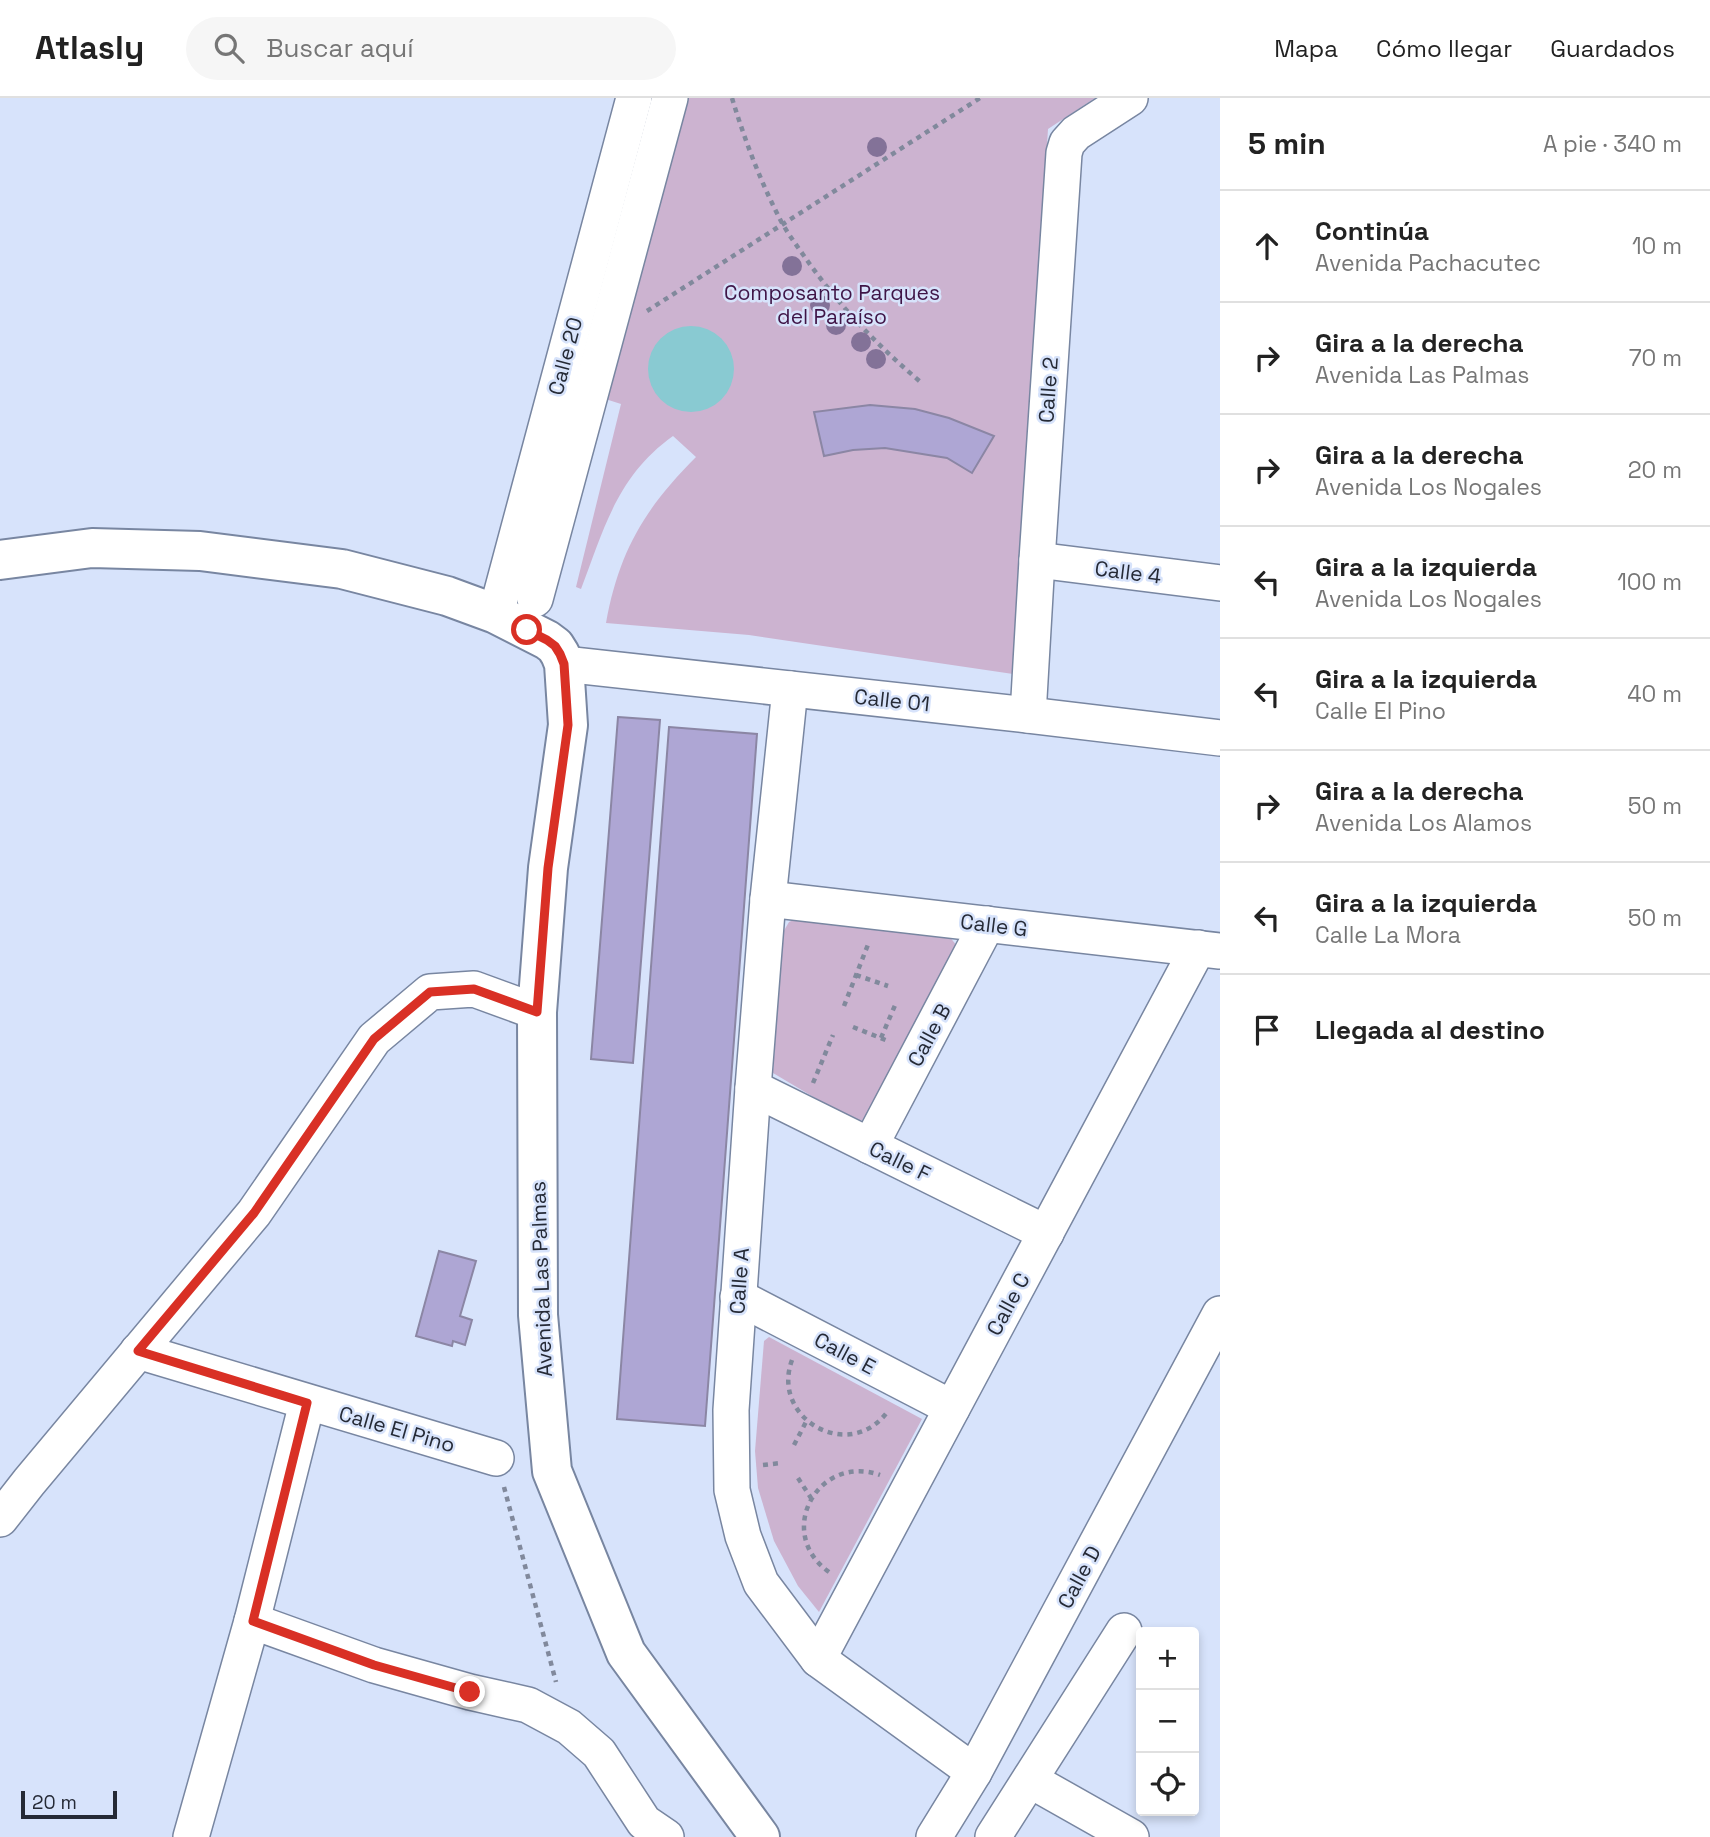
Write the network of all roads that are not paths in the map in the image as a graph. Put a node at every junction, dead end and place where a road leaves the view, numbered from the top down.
1 (634, 98) edge
2 (670, 98) edge
3 (1130, 98) edge
4 (0, 560) edge
5 (1037, 560) junction
6 (1220, 583) edge
7 (535, 599) dead end
8 (496, 614) junction
9 (564, 664) junction
10 (790, 690) junction
11 (1028, 715) junction
12 (1220, 738) edge
13 (768, 899) junction
14 (987, 924) junction
15 (1209, 950) edge
16 (537, 1012) junction
17 (753, 1088) junction
18 (870, 1146) junction
19 (1046, 1233) junction
20 (738, 1297) junction
21 (1220, 1314) edge
22 (138, 1351) junction
23 (307, 1403) junction
24 (952, 1408) junction
25 (496, 1458) road end
26 (0, 1519) edge
27 (253, 1621) junction
28 (1124, 1631) dead end
29 (818, 1659) junction
30 (974, 1772) junction
31 (1030, 1780) junction
32 (650, 1832) edge
33 (191, 1837) edge
34 (760, 1837) edge
35 (934, 1837) edge
36 (993, 1837) edge
37 (1131, 1837) edge

1 - 8 street, Calle 20
2 - 7 street
3 - 5 street, Calle 2
4 - 8 main road
5 - 6 street, Calle 4
5 - 11 street, Calle 2
8 - 9 main road
9 - 10 street, Calle 01
9 - 16 main road, Avenida Las Palmas
10 - 11 street, Calle 01
10 - 13 street, Calle A
11 - 12 street, Calle 01
13 - 14 street, Calle G
13 - 17 street, Calle A
14 - 15 street, Calle G
14 - 18 street, Calle B
15 - 19 street, Calle C
16 - 22 street
16 - 34 main road, Avenida Las Palmas
17 - 18 street, Calle F
17 - 20 street, Calle A
18 - 19 street, Calle F
19 - 24 street, Calle C
20 - 24 street, Calle E
20 - 29 street, Calle A
21 - 30 street, Calle D
22 - 23 street, Calle El Pino
22 - 26 street
23 - 25 street, Calle El Pino
23 - 27 street
24 - 29 street, Calle C
27 - 32 street
27 - 33 street
28 - 31 street
29 - 30 street, Calle A
30 - 35 street, Calle D
31 - 36 street
31 - 37 street

